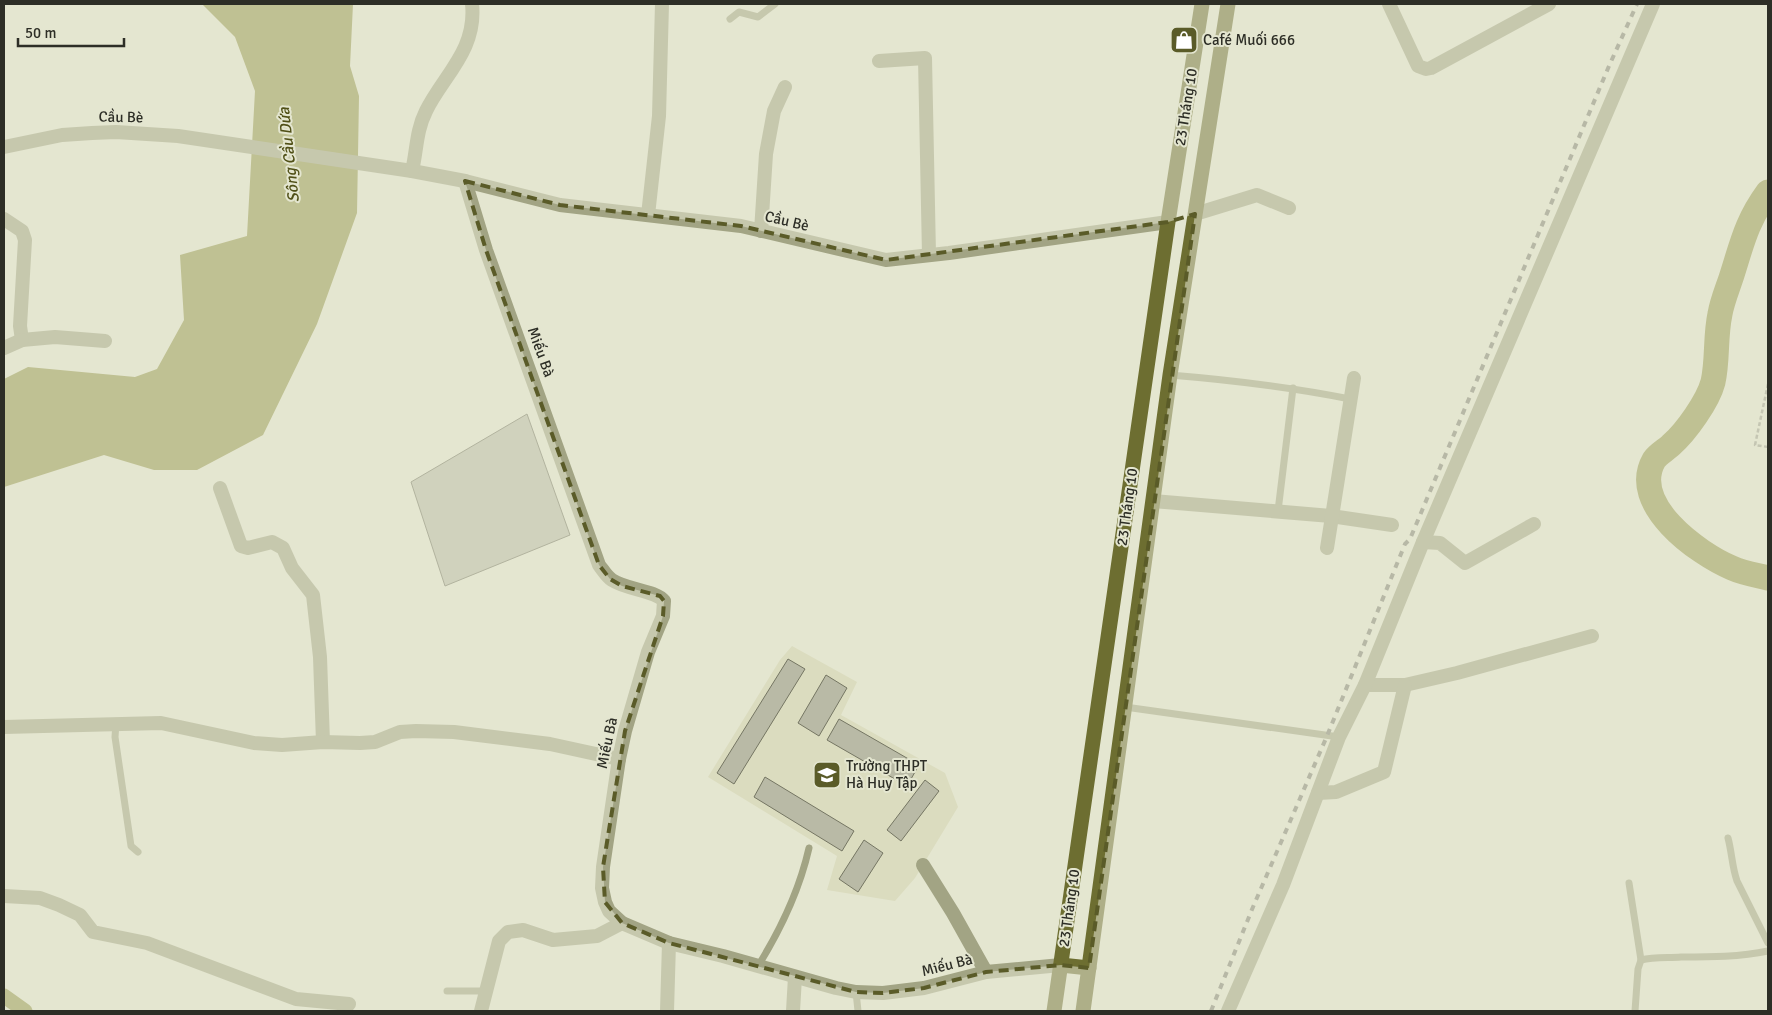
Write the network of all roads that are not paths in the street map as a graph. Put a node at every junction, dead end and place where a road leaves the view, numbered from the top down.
1 (472, 4) edge
2 (662, 4) edge
3 (775, 4) edge
4 (1202, 4) edge
5 (1228, 4) edge
6 (1388, 4) edge
7 (1549, 4) edge
8 (1653, 4) edge
9 (730, 20) dead end
10 (878, 61) dead end
11 (784, 87) dead end
12 (4, 147) edge
13 (406, 170) junction
14 (466, 181) junction
15 (1289, 208) dead end
16 (1195, 214) junction
17 (648, 215) junction
18 (4, 218) edge
19 (1168, 222) junction
20 (761, 231) junction
21 (929, 255) junction
22 (22, 340) junction
23 (105, 341) dead end
24 (4, 348) edge
25 (1170, 375) junction
26 (1354, 378) dead end
27 (1294, 388) junction
28 (1350, 399) junction
29 (220, 488) dead end
30 (1153, 500) junction
31 (1278, 511) junction
32 (1331, 516) junction
33 (1534, 524) dead end
34 (1392, 525) dead end
35 (1423, 542) junction
36 (1327, 548) dead end
37 (1592, 636) dead end
38 (1405, 684) junction
39 (1365, 685) junction
40 (1125, 707) junction
41 (116, 724) junction
42 (4, 727) edge
43 (1339, 738) junction
44 (323, 742) junction
45 (619, 759) junction
46 (1318, 793) junction
47 (1728, 838) dead end
48 (809, 848) dead end
49 (138, 852) dead end
50 (923, 865) dead end
51 (1630, 883) dead end
52 (4, 896) edge
53 (622, 924) junction
54 (669, 943) junction
55 (1768, 943) edge
56 (1768, 951) edge
57 (1641, 960) junction
58 (1061, 965) junction
59 (758, 966) junction
60 (1089, 968) junction
61 (986, 972) junction
62 (795, 977) junction
63 (448, 991) dead end
64 (486, 991) junction
65 (856, 992) junction
66 (348, 1004) dead end
67 (481, 1011) edge
68 (667, 1011) edge
69 (793, 1011) edge
70 (858, 1011) edge
71 (1054, 1011) edge
72 (1083, 1011) edge
73 (1228, 1011) edge
74 (1636, 1011) edge

1 - 13 street
2 - 17 street
3 - 9 lane
4 - 19 main road, 23 Tháng 10
5 - 16 main road, 23 Tháng 10
6 - 7 street
8 - 35 street
10 - 21 street
11 - 20 street
12 - 13 street, Cầu Bè
13 - 14 street, Cầu Bè
14 - 17 street, Cầu Bè
14 - 45 street, Miếu Bà
15 - 16 street
16 - 19 main road
16 - 25 main road, 23 Tháng 10
17 - 20 street, Cầu Bè
18 - 22 street
19 - 21 street, Cầu Bè
19 - 58 main road, 23 Tháng 10
20 - 21 street, Cầu Bè
22 - 23 street
22 - 24 street
25 - 27 lane
25 - 30 main road, 23 Tháng 10
26 - 28 street
27 - 28 lane
27 - 31 lane
28 - 32 street
29 - 44 street
30 - 31 street
30 - 40 main road, 23 Tháng 10
31 - 32 street
32 - 34 street
32 - 36 street
33 - 35 street
35 - 39 street
37 - 38 street
38 - 39 street
38 - 46 street
39 - 43 street
40 - 43 lane
40 - 60 main road, 23 Tháng 10
41 - 42 street
41 - 44 street
41 - 49 lane
43 - 46 street
44 - 45 street
45 - 53 street, Miếu Bà
46 - 73 street
47 - 55 lane
48 - 59 lane
50 - 61 street
51 - 57 lane
52 - 66 street
53 - 54 street, Miếu Bà
53 - 64 street
54 - 59 street, Miếu Bà
54 - 68 street
56 - 57 lane
57 - 74 lane
58 - 60 main road
58 - 61 street, Miếu Bà
58 - 71 main road, 23 Tháng 10
59 - 62 street, Miếu Bà
60 - 72 main road, 23 Tháng 10
61 - 65 street, Miếu Bà
62 - 65 street, Miếu Bà
62 - 69 street
63 - 64 lane
64 - 67 street
65 - 70 lane

